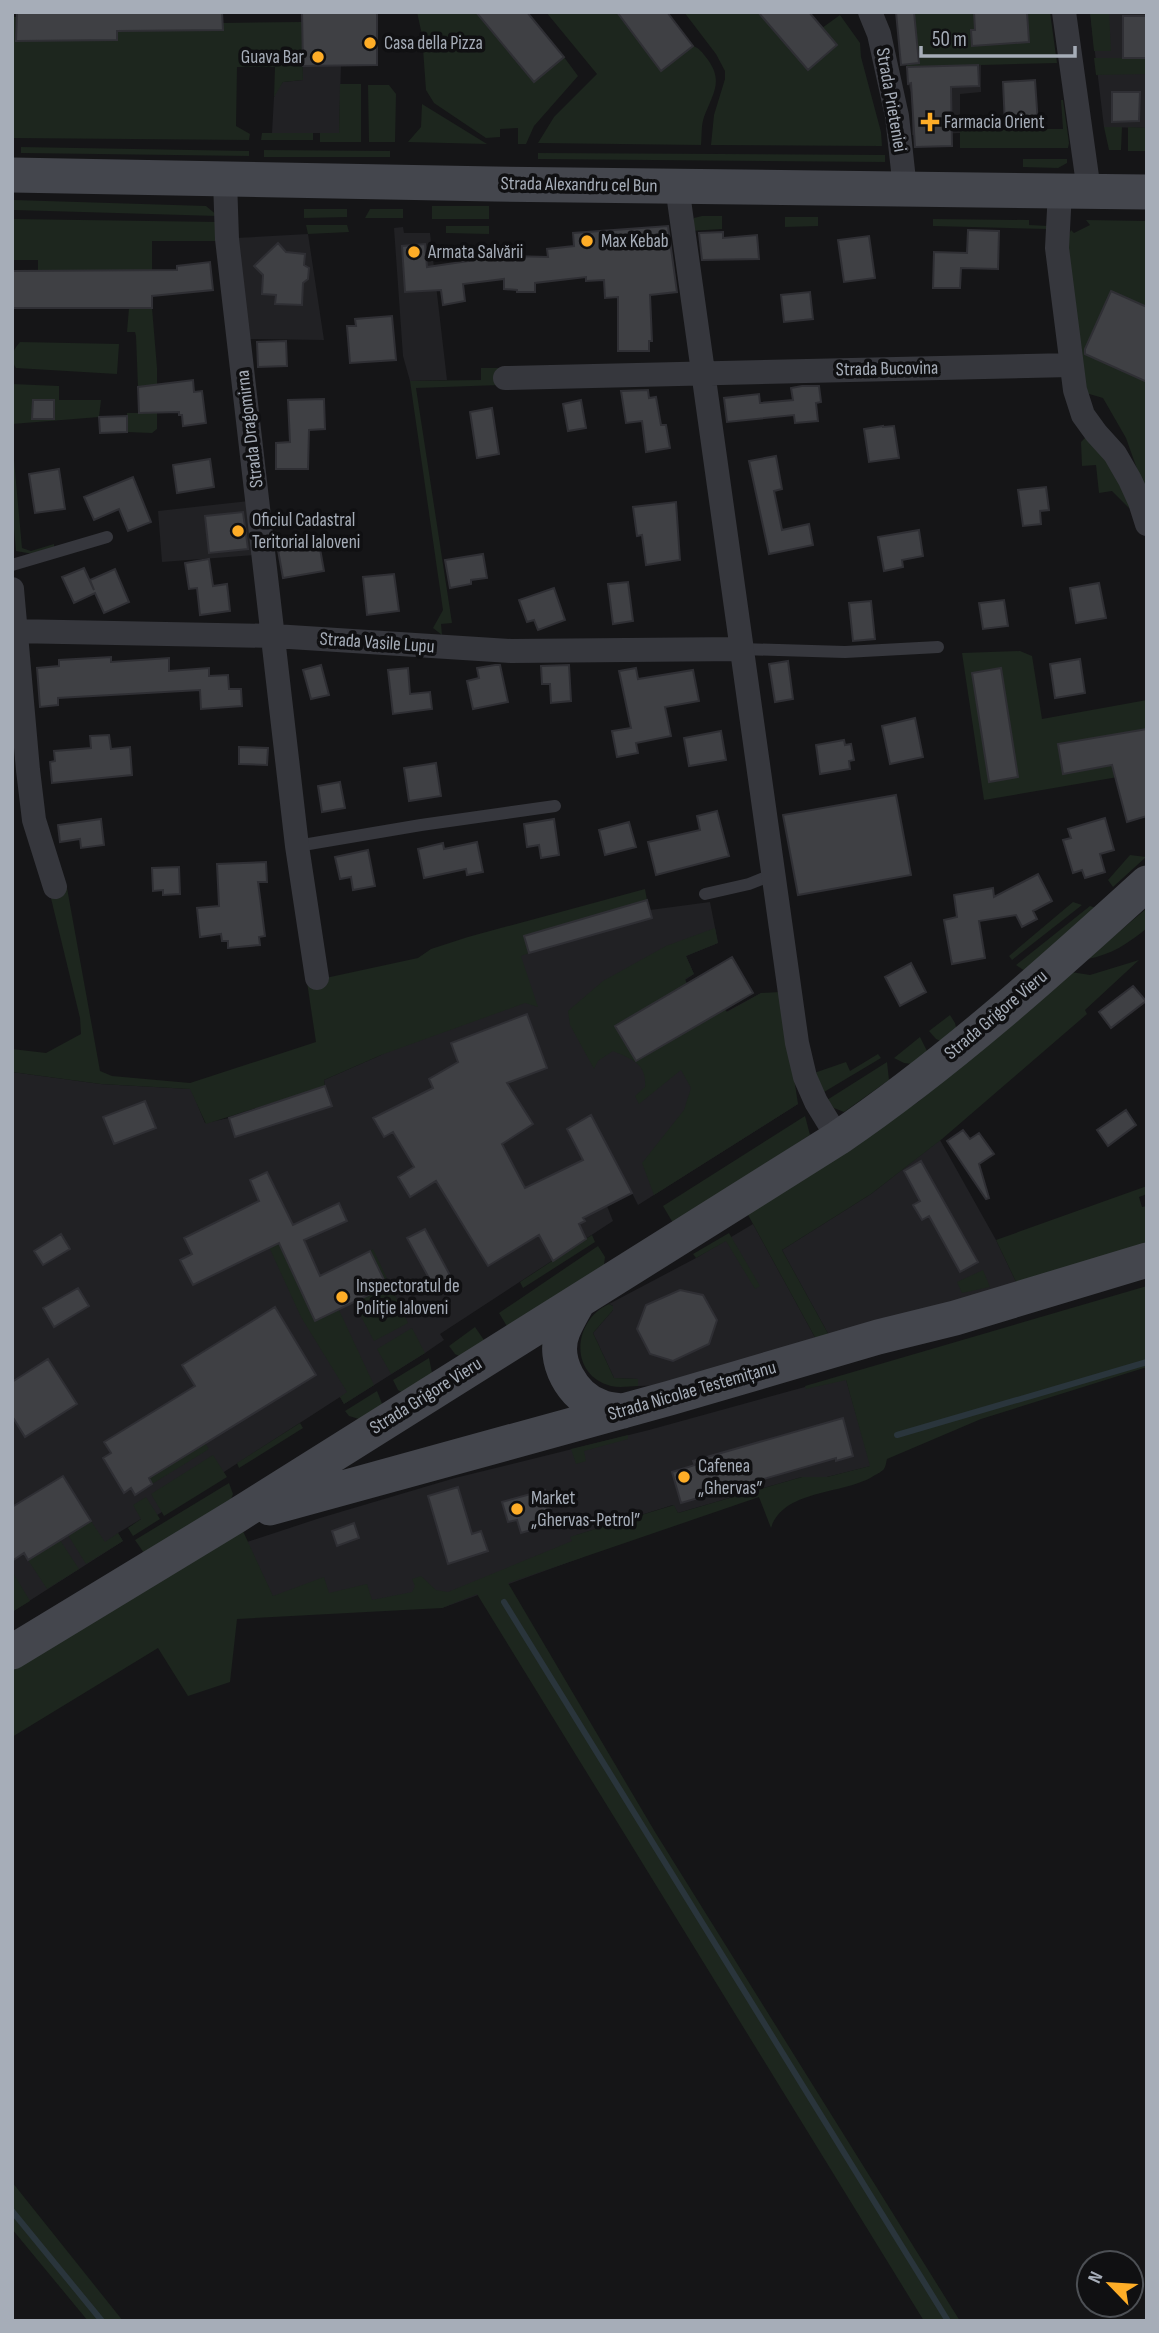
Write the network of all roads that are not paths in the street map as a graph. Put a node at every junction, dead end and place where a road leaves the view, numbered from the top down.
1 (870, 12) edge
2 (1063, 12) edge
3 (12, 175) edge
4 (225, 180) junction
5 (677, 186) junction
6 (905, 189) junction
7 (1074, 191) junction
8 (1147, 192) edge
9 (1071, 365) junction
10 (702, 373) junction
11 (505, 378) dead end
12 (1147, 524) edge
13 (107, 537) dead end
14 (12, 565) edge
15 (12, 589) edge
16 (14, 631) edge
17 (274, 636) junction
18 (938, 647) dead end
19 (743, 649) junction
20 (555, 806) dead end
21 (298, 845) junction
22 (774, 874) junction
23 (1147, 883) edge
24 (55, 887) dead end
25 (705, 894) dead end
26 (317, 978) dead end
27 (838, 1138) junction
28 (1147, 1260) edge
29 (578, 1302) junction
30 (623, 1411) junction
31 (236, 1516) junction
32 (12, 1652) edge

1 - 6 street, Strada Prieteniei
2 - 7 street
3 - 4 main road, Strada Alexandru cel Bun
4 - 5 main road, Strada Alexandru cel Bun
4 - 17 street, Strada Dragomirna
5 - 6 main road, Strada Alexandru cel Bun
5 - 10 street
6 - 7 main road, Strada Alexandru cel Bun
7 - 8 main road, Strada Alexandru cel Bun
7 - 9 street
9 - 10 street, Strada Bucovina
9 - 12 street
10 - 11 street, Strada Bucovina
10 - 19 street
13 - 14 lane
15 - 16 street
16 - 17 street, Strada Vasile Lupu
16 - 24 street
17 - 19 street, Strada Vasile Lupu
17 - 21 street, Strada Dragomirna
18 - 19 lane, Strada Vasile Lupu
19 - 22 street
20 - 21 lane
21 - 26 street, Strada Dragomirna
22 - 25 lane
22 - 27 street
23 - 27 main road, Strada Grigore Vieru
27 - 29 main road, Strada Grigore Vieru
28 - 30 main road, Strada Nicolae Testemițanu
29 - 30 main road
29 - 31 main road, Strada Grigore Vieru
30 - 31 main road, Strada Nicolae Testemițanu
31 - 32 main road, Strada Grigore Vieru

